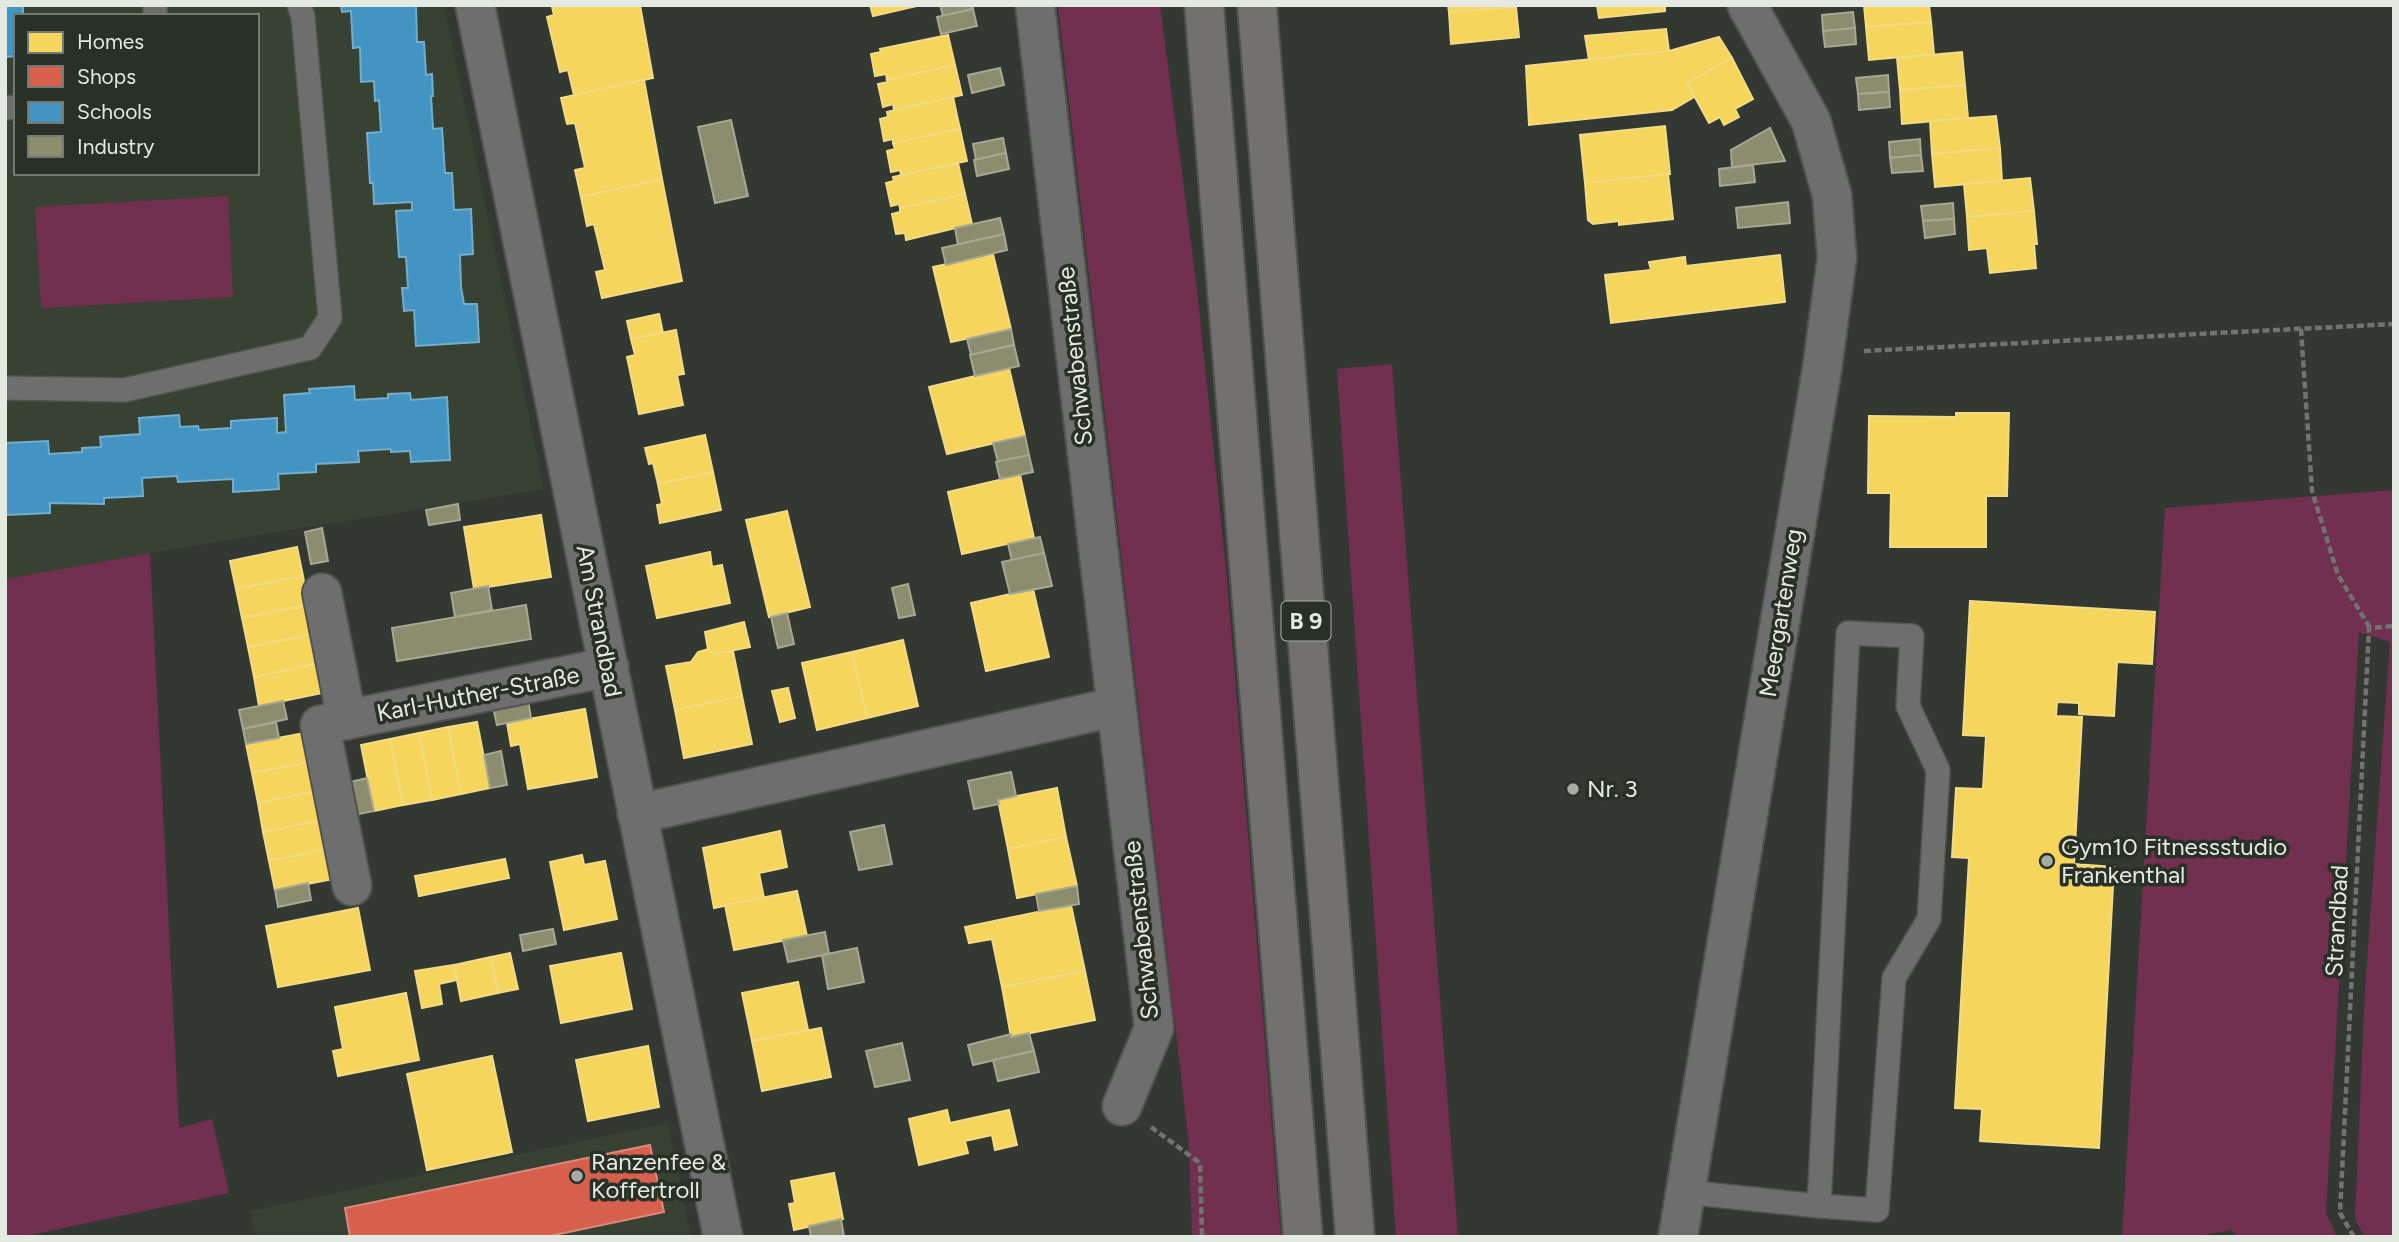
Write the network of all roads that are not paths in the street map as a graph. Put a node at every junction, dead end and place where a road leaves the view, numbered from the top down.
1 (299, 5) edge
2 (475, 5) edge
3 (1035, 5) edge
4 (1203, 5) edge
5 (1257, 5) edge
6 (1747, 5) edge
7 (5, 388) edge
8 (322, 593) dead end
9 (609, 667) junction
10 (1115, 706) junction
11 (347, 720) junction
12 (637, 814) junction
13 (352, 886) dead end
14 (1122, 1106) road end
15 (1685, 1192) junction
16 (1819, 1206) junction
17 (723, 1237) edge
18 (1303, 1237) edge
19 (1355, 1237) edge
20 (1678, 1237) edge

1 - 7 lane
2 - 9 street, Am Strandbad
3 - 10 street, Schwabenstraße
4 - 18 highway, B 9
5 - 19 highway, B 9
6 - 15 street, Meergartenweg
8 - 11 street, Karl-Huther-Straße
9 - 11 street, Karl-Huther-Straße
9 - 12 street, Am Strandbad
10 - 12 street
10 - 14 street, Schwabenstraße
11 - 13 street, Karl-Huther-Straße
12 - 17 street, Am Strandbad
15 - 16 lane
15 - 20 street, Meergartenweg
16 - 16 lane

